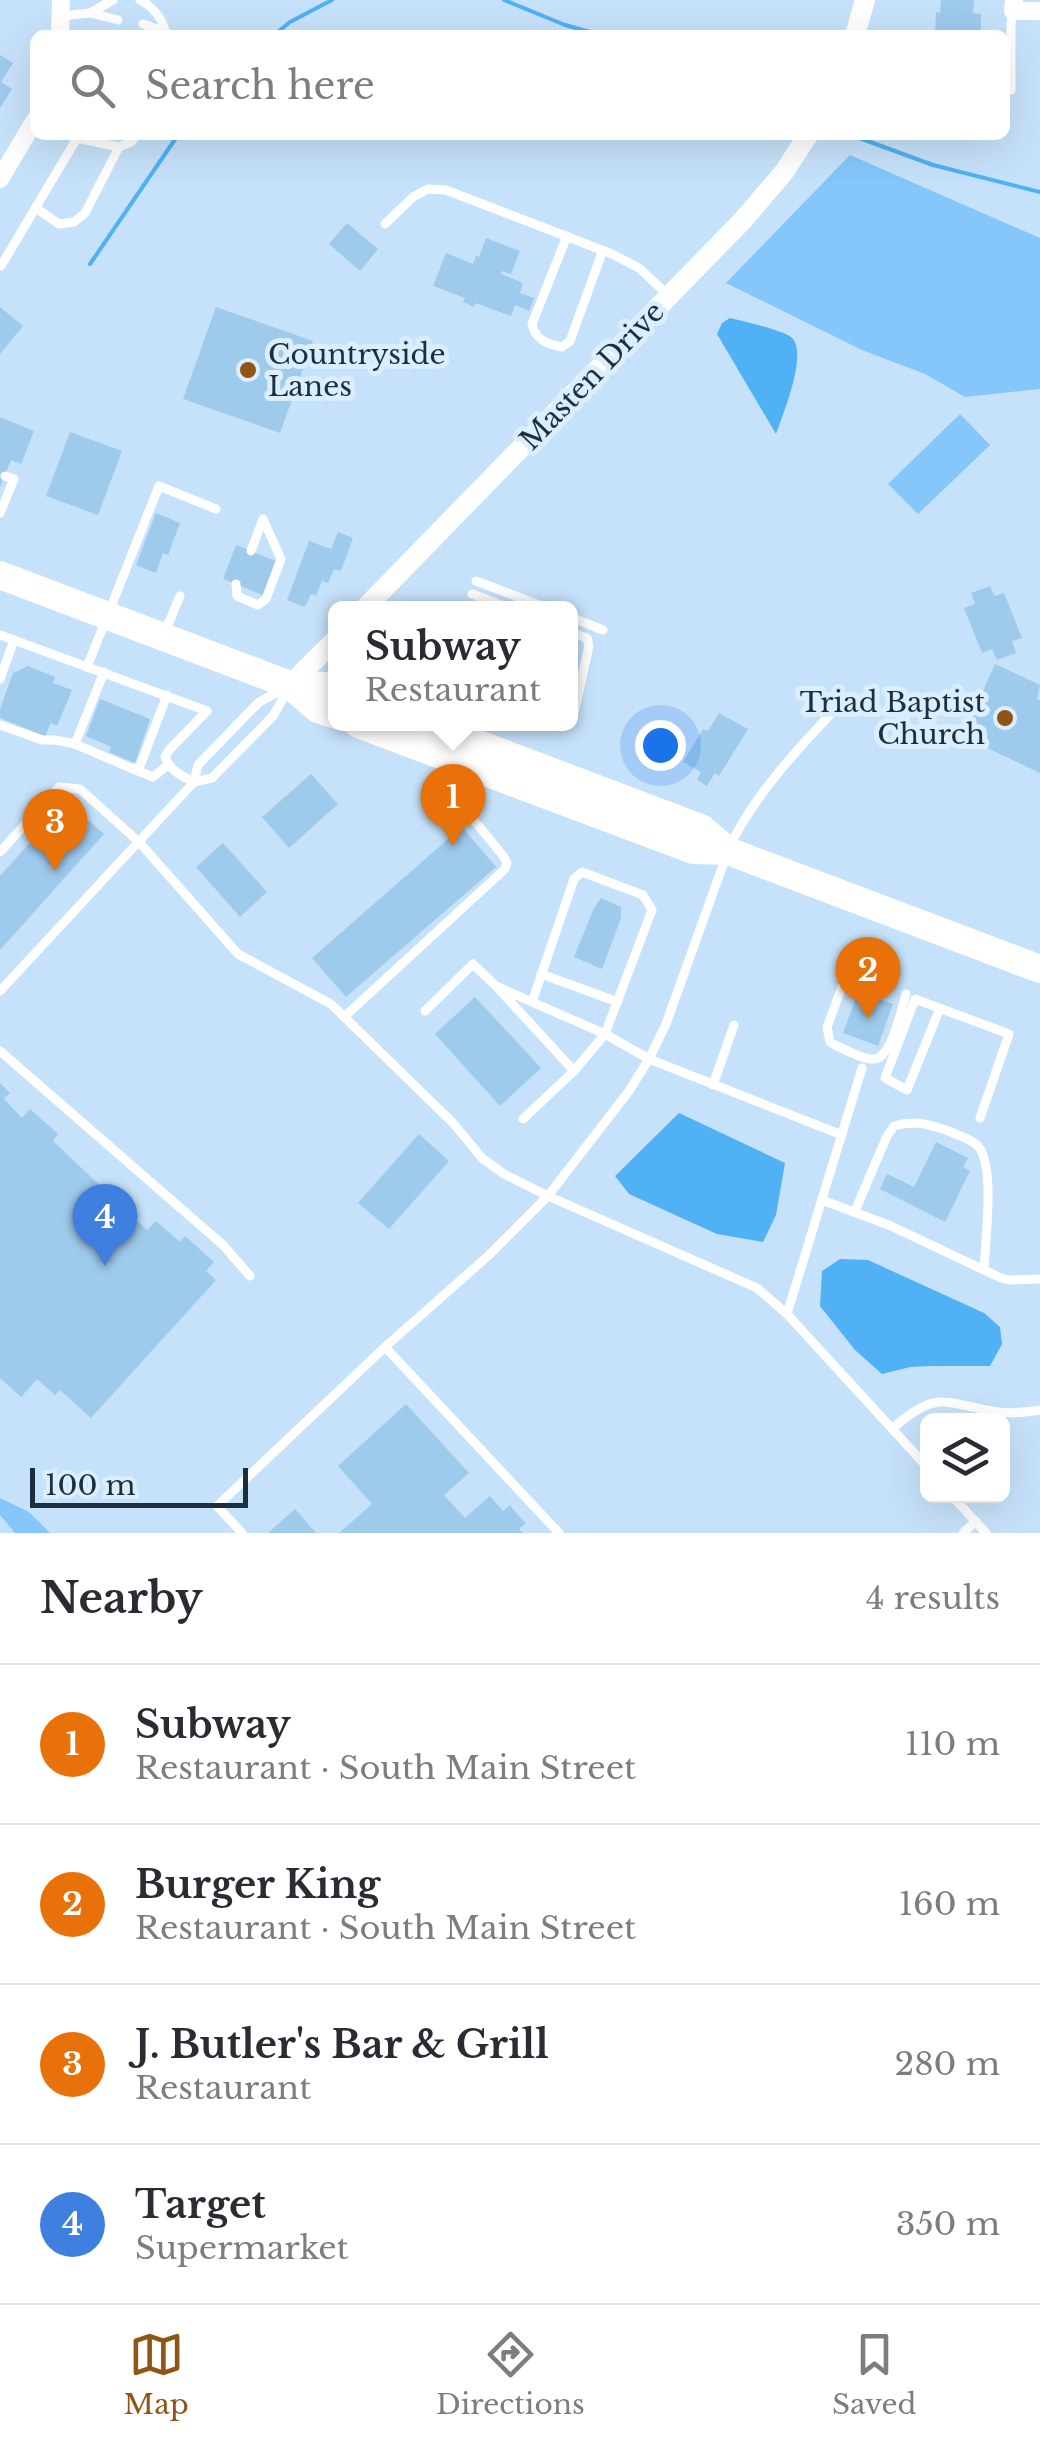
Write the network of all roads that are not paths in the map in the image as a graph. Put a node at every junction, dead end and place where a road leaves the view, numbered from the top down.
1 (114, 0) edge
2 (140, 0) edge
3 (864, 0) edge
4 (1014, 5) edge
5 (1040, 11) edge
6 (90, 13) junction
7 (61, 17) edge
8 (118, 20) dead end
9 (143, 24) dead end
10 (157, 30) edge
11 (165, 30) edge
12 (855, 30) edge
13 (1011, 90) dead end
14 (30, 131) edge
15 (76, 140) edge
16 (88, 140) edge
17 (133, 140) edge
18 (804, 140) edge
19 (120, 146) junction
20 (0, 180) edge
21 (36, 208) junction
22 (385, 224) dead end
23 (567, 236) junction
24 (603, 250) junction
25 (1, 266) edge
26 (670, 296) junction
27 (4, 476) dead end
28 (2, 501) edge
29 (216, 509) dead end
30 (0, 513) edge
31 (250, 551) dead end
32 (0, 575) edge
33 (476, 582) dead end
34 (236, 584) dead end
35 (472, 594) dead end
36 (180, 596) dead end
37 (372, 601) edge
38 (491, 601) edge
39 (529, 601) edge
40 (108, 616) junction
41 (578, 620) edge
42 (603, 630) dead end
43 (0, 635) edge
44 (578, 635) edge
45 (162, 637) junction
46 (14, 640) junction
47 (328, 647) edge
48 (88, 666) junction
49 (104, 672) junction
50 (0, 679) edge
51 (290, 686) junction
52 (328, 686) edge
53 (167, 695) junction
54 (578, 696) edge
55 (845, 700) dead end
56 (328, 712) edge
57 (0, 725) edge
58 (377, 731) edge
59 (444, 731) edge
60 (75, 744) junction
61 (168, 765) junction
62 (133, 769) junction
63 (194, 782) junction
64 (460, 802) dead end
65 (140, 842) junction
66 (728, 851) junction
67 (0, 852) edge
68 (850, 964) dead end
69 (1040, 969) edge
70 (542, 974) junction
71 (496, 986) junction
72 (0, 992) edge
73 (910, 997) junction
74 (532, 1002) junction
75 (618, 1002) junction
76 (940, 1008) junction
77 (426, 1011) dead end
78 (344, 1017) junction
79 (734, 1025) dead end
80 (605, 1034) junction
81 (0, 1051) edge
82 (649, 1059) junction
83 (862, 1068) dead end
84 (574, 1071) junction
85 (713, 1085) junction
86 (980, 1118) dead end
87 (524, 1119) dead end
88 (842, 1135) junction
89 (548, 1196) junction
90 (822, 1200) junction
91 (854, 1210) junction
92 (984, 1270) junction
93 (250, 1276) dead end
94 (1040, 1278) edge
95 (786, 1314) junction
96 (386, 1347) junction
97 (1040, 1410) edge
98 (893, 1428) junction
99 (920, 1459) edge
100 (958, 1503) edge
101 (976, 1522) junction
102 (242, 1533) edge
103 (559, 1533) edge
104 (963, 1533) edge
105 (986, 1533) edge

1 - 6 lane
2 - 11 lane
3 - 12 street
4 - 5 street
4 - 13 lane
6 - 7 lane
6 - 8 lane
9 - 10 lane
14 - 20 street
15 - 21 lane
16 - 19 lane
17 - 19 lane
18 - 26 street, Masten Drive
19 - 21 lane
21 - 25 lane
22 - 23 lane
23 - 24 lane
23 - 24 lane
24 - 26 lane
26 - 37 street, Masten Drive
27 - 28 lane
28 - 30 lane
29 - 40 lane
31 - 34 lane
32 - 40 main road
33 - 39 lane
35 - 38 lane
36 - 45 lane
40 - 45 main road
40 - 48 lane
41 - 42 lane
43 - 46 lane
44 - 54 lane
45 - 51 main road
46 - 48 lane
46 - 50 lane
47 - 51 street
48 - 49 lane
49 - 53 lane
49 - 60 lane
51 - 52 main road
51 - 56 main road
51 - 63 lane
51 - 63 lane
53 - 61 lane
53 - 62 lane
55 - 66 lane
57 - 60 lane
58 - 66 main road
59 - 66 main road
60 - 62 lane
61 - 62 lane
61 - 63 lane
63 - 65 lane
64 - 78 lane
65 - 67 lane
65 - 72 lane
65 - 78 lane
66 - 69 main road
66 - 82 lane
68 - 73 lane
70 - 74 lane
70 - 75 lane
70 - 75 lane
71 - 74 lane
71 - 77 lane
71 - 84 lane
73 - 76 lane
73 - 76 lane
74 - 80 lane
75 - 80 lane
76 - 86 lane
78 - 89 lane
79 - 85 lane
80 - 82 lane
80 - 84 lane
81 - 93 lane
82 - 85 lane
82 - 89 lane
83 - 88 lane
84 - 87 lane
85 - 88 lane
88 - 90 lane
89 - 95 lane
89 - 96 lane
90 - 91 lane
90 - 95 lane
91 - 92 lane
91 - 92 lane
92 - 94 lane
95 - 98 lane
96 - 102 lane
96 - 103 lane
97 - 98 lane
98 - 99 lane
100 - 101 lane
101 - 104 lane
101 - 105 lane

